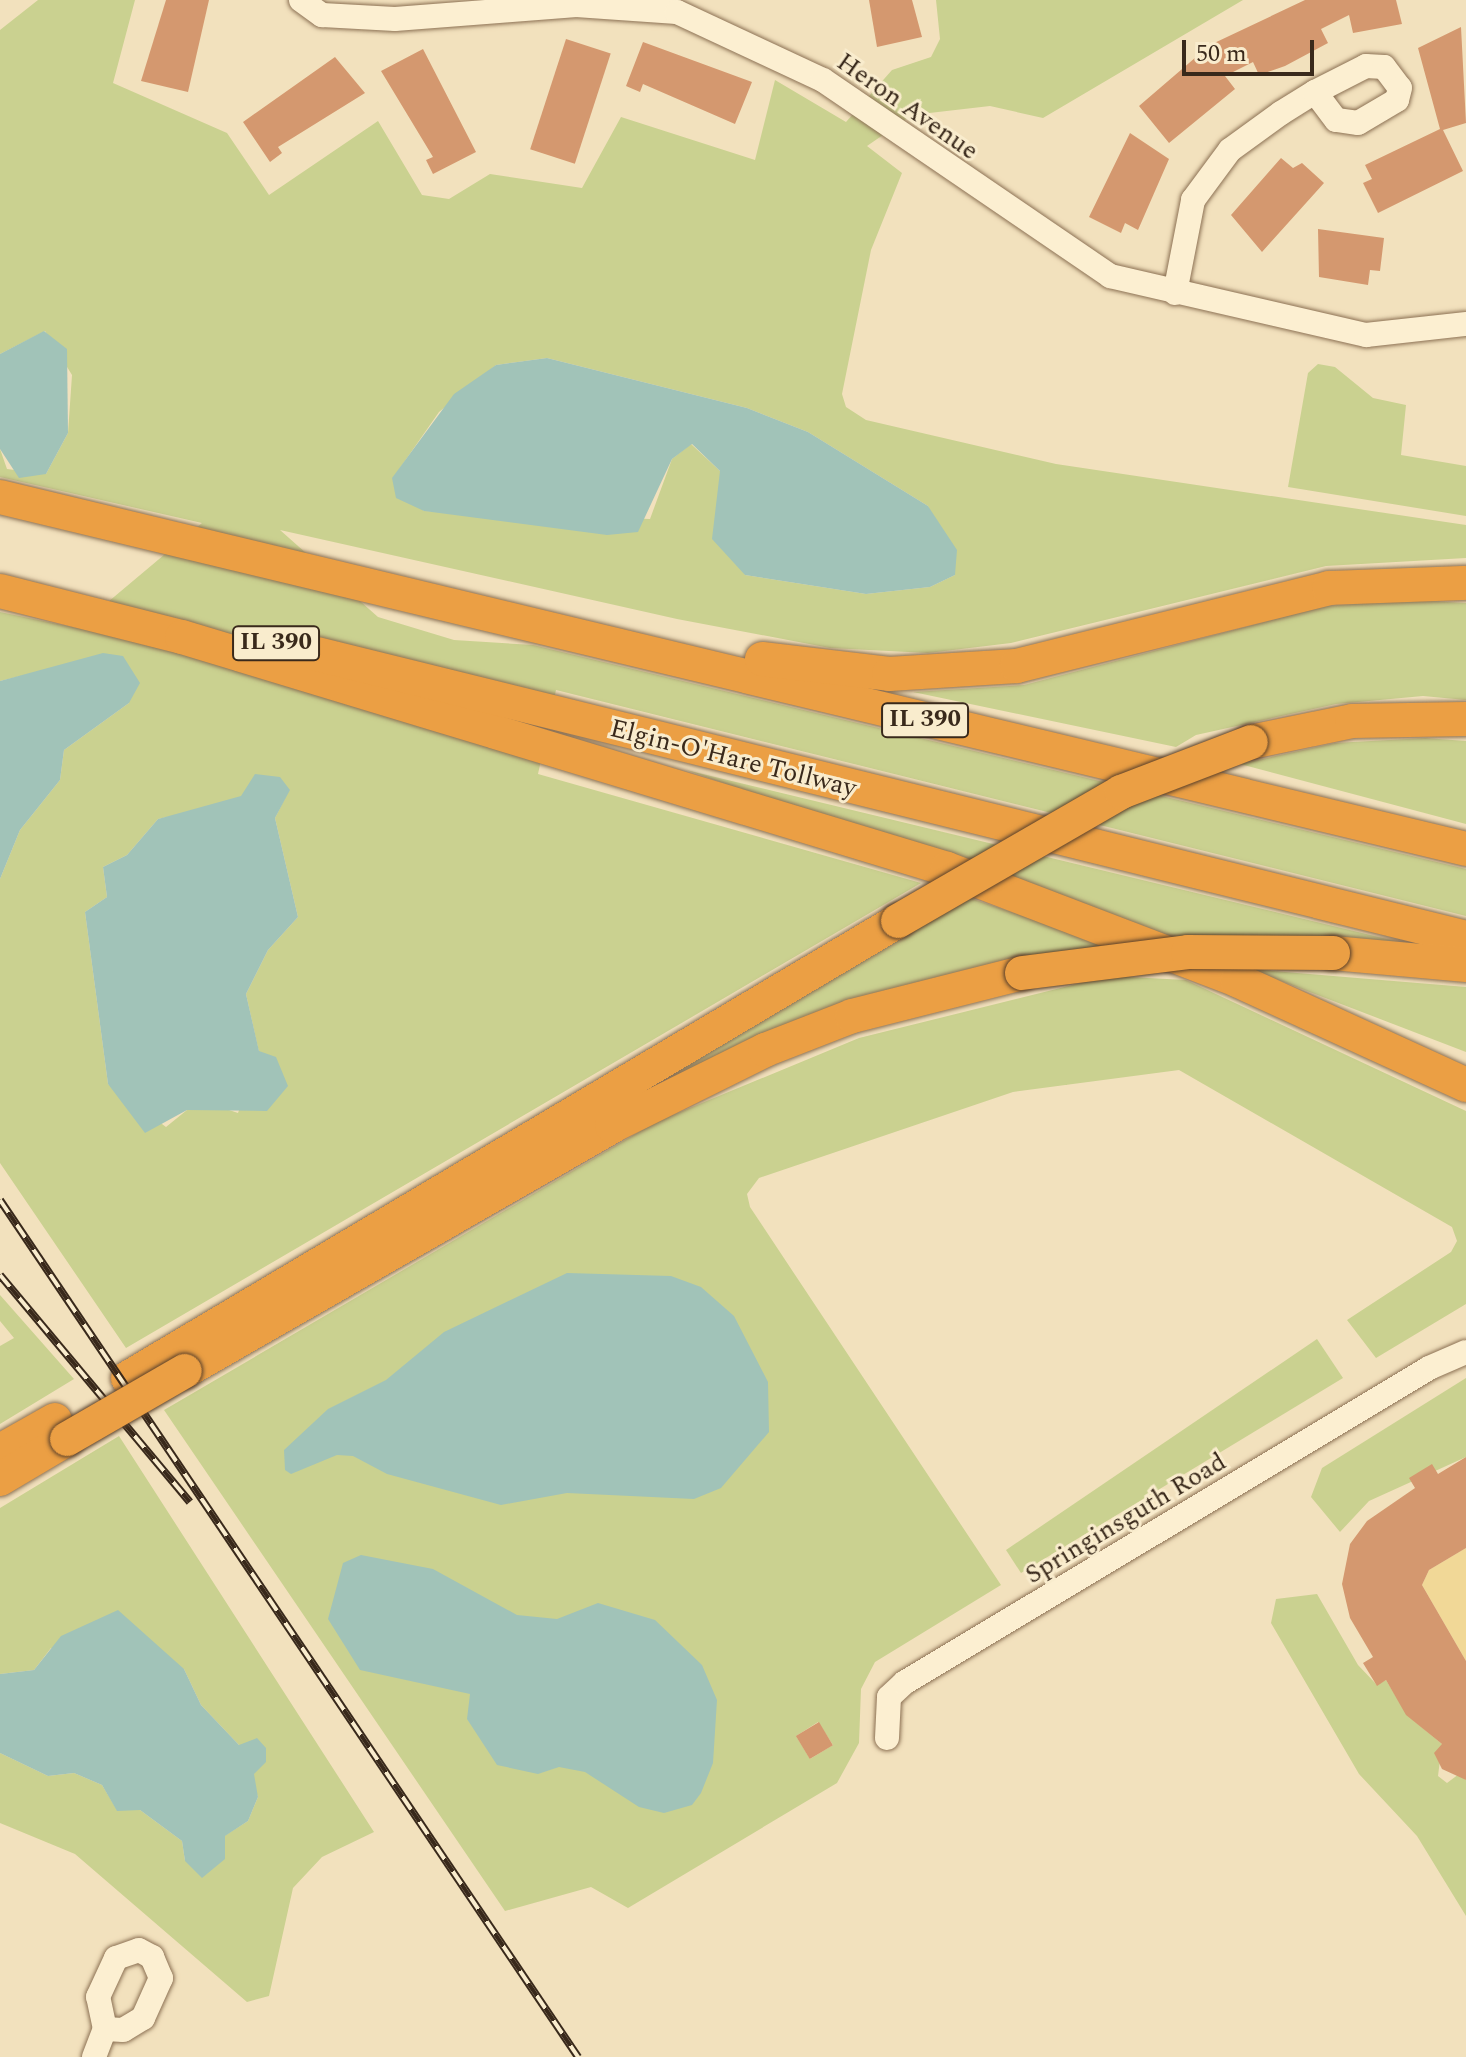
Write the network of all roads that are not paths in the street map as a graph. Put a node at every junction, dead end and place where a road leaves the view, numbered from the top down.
1 (301, 0) edge
2 (1315, 92) dead end
3 (1175, 293) junction
4 (1466, 324) edge
5 (0, 497) edge
6 (0, 576) edge
7 (1466, 583) edge
8 (0, 591) edge
9 (461, 607) junction
10 (1466, 719) edge
11 (547, 729) junction
12 (1466, 849) edge
13 (1466, 938) edge
14 (1466, 965) edge
15 (1466, 1085) edge
16 (1466, 1334) edge
17 (1466, 1352) edge
18 (178, 1362) junction
19 (1429, 1368) junction
20 (61, 1430) junction
21 (0, 1451) edge
22 (0, 1479) edge
23 (887, 1738) dead end
24 (105, 2029) dead end
25 (94, 2057) edge

1 - 3 street, Heron Avenue
2 - 3 street
3 - 4 street, Heron Avenue
5 - 9 highway, IL 390
6 - 11 highway, Elgin-O'Hare Tollway / IL 390
7 - 9 highway
8 - 11 highway
9 - 12 highway, IL 390
10 - 18 highway, bridge
11 - 13 highway, Elgin-O'Hare Tollway / IL 390
11 - 15 highway
14 - 18 highway, bridge
16 - 19 street, Springinsguth Road
17 - 19 street, Springinsguth Road
18 - 20 highway
19 - 23 street, Springinsguth Road
20 - 21 highway
20 - 22 highway
24 - 25 street

